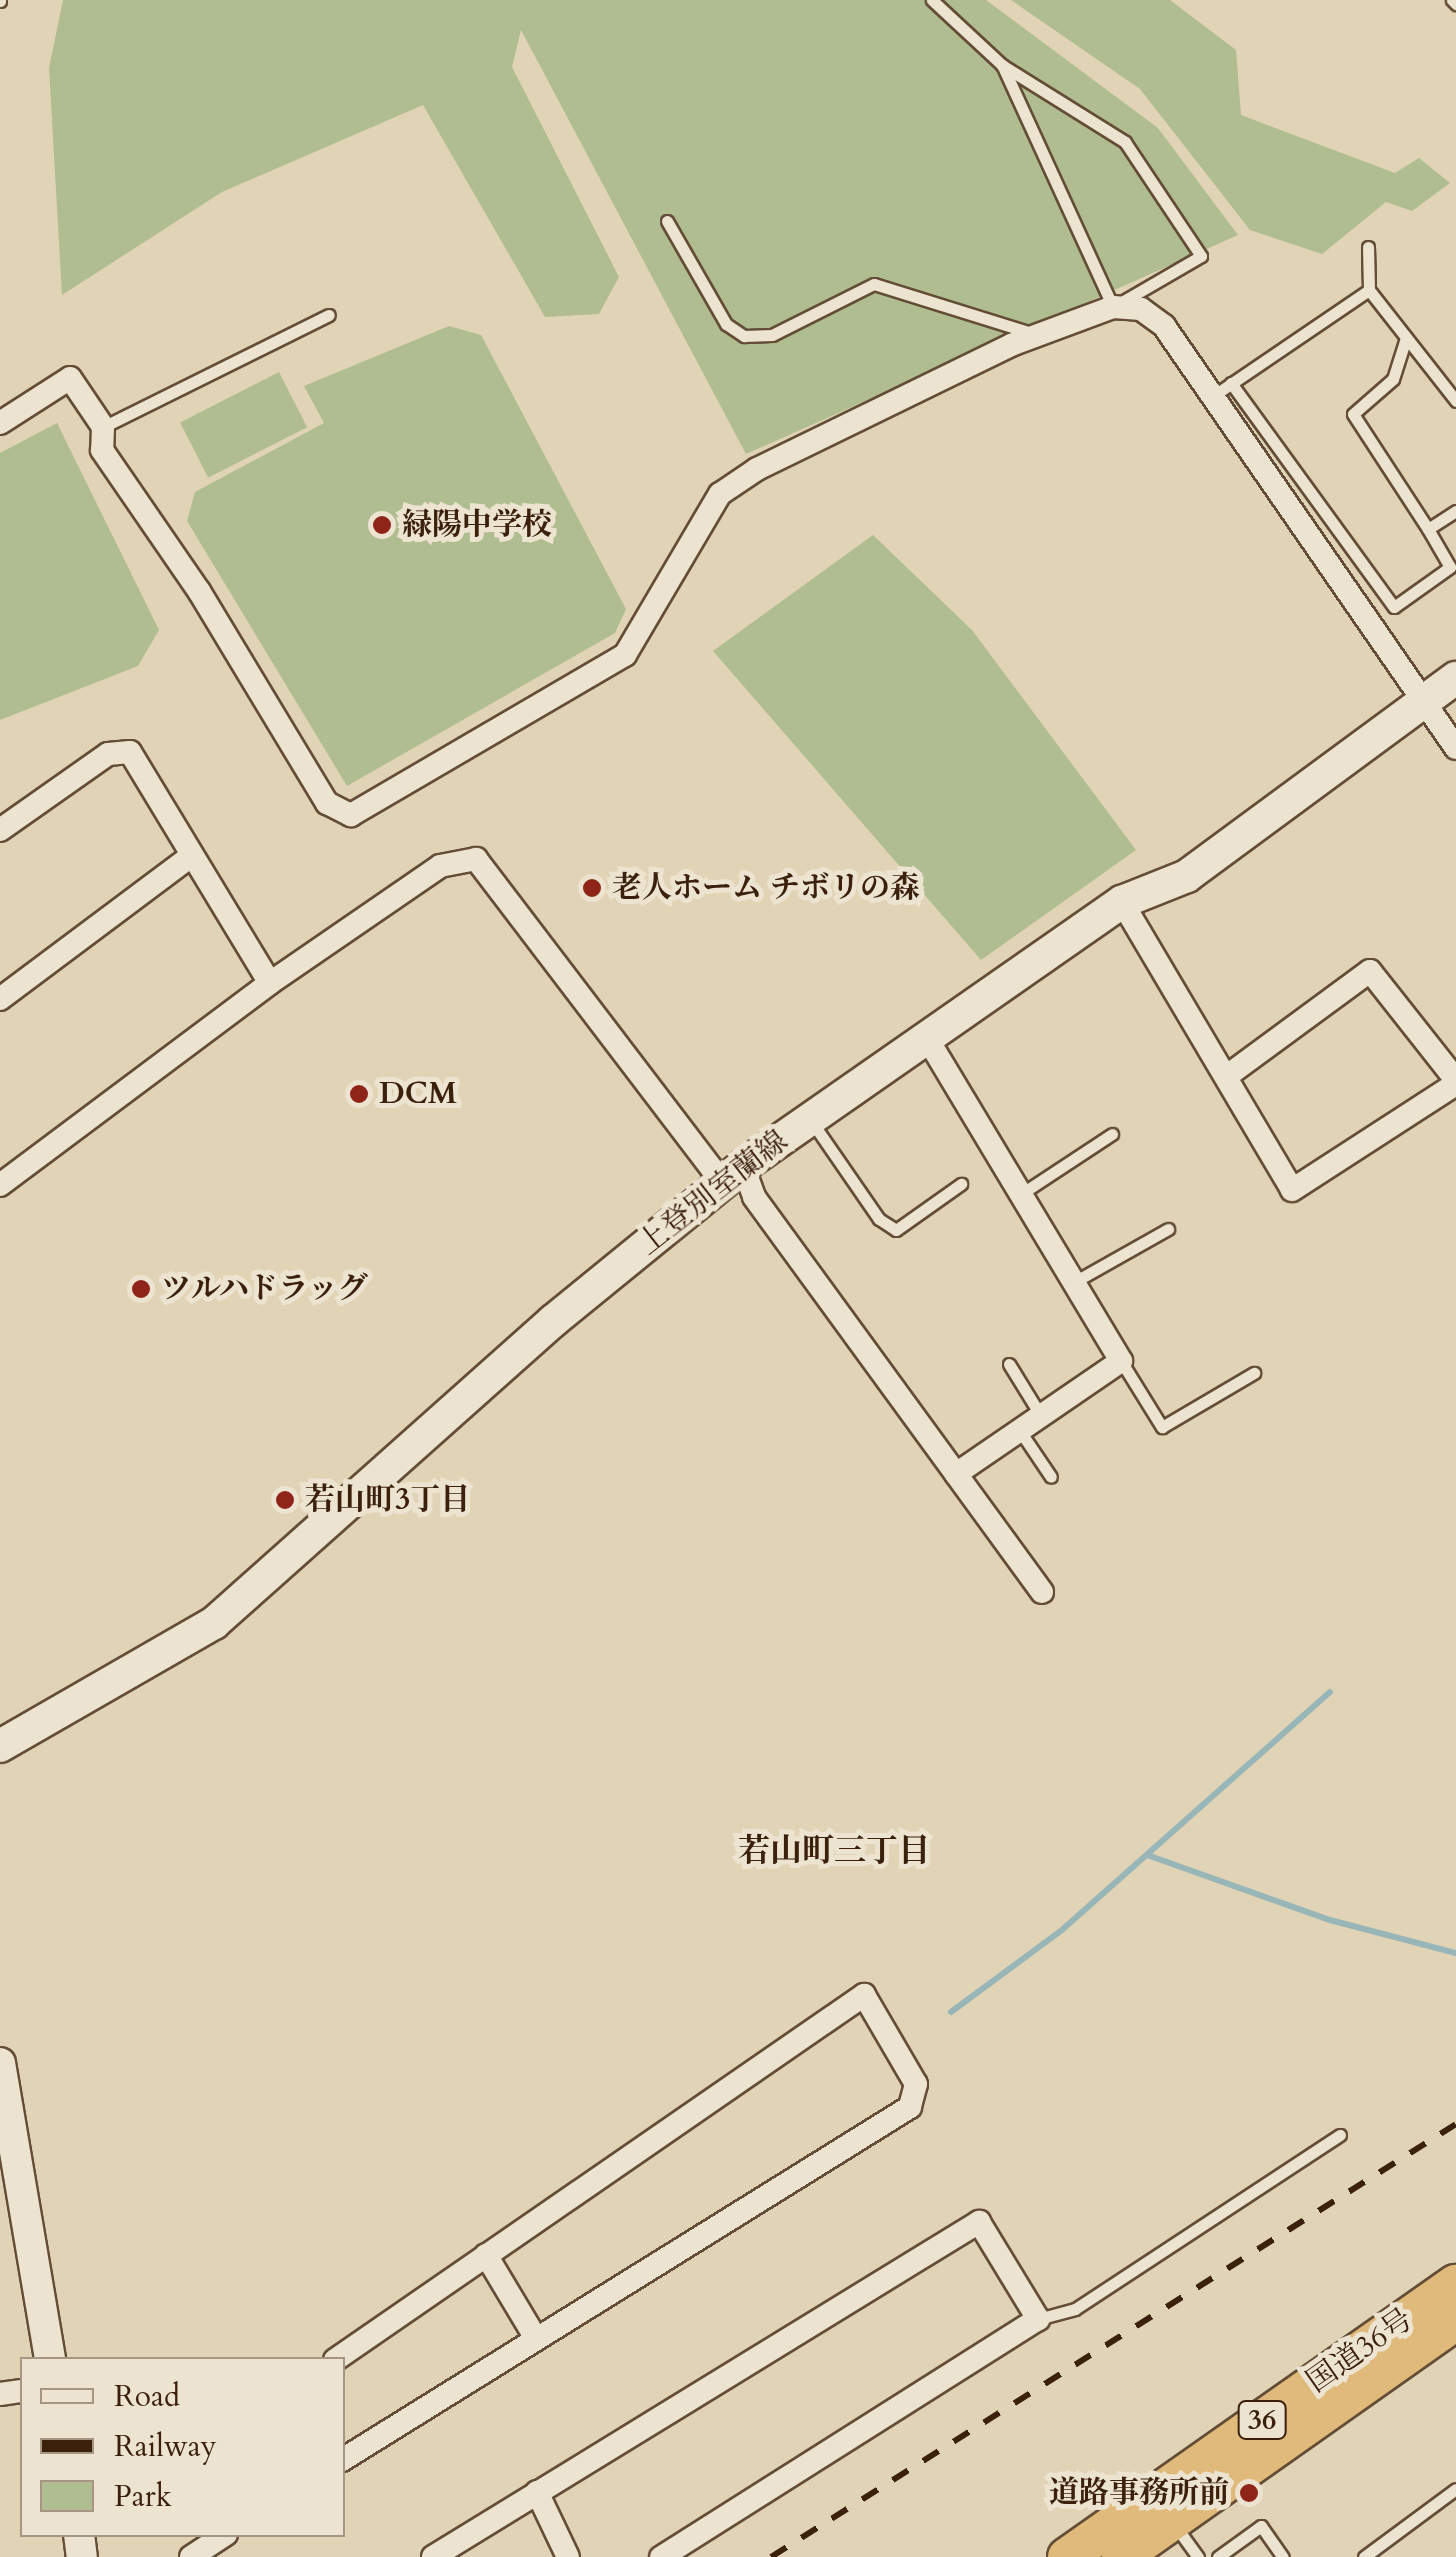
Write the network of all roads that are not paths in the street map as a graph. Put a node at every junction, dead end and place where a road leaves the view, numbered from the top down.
1 (932, 0) edge
2 (1002, 65) junction
3 (667, 221) dead end
4 (1368, 247) dead end
5 (1369, 290) junction
6 (1114, 307) junction
7 (329, 315) dead end
8 (1039, 335) junction
9 (1406, 338) junction
10 (1222, 390) junction
11 (1456, 402) edge
12 (0, 424) edge
13 (103, 427) junction
14 (1456, 511) edge
15 (1428, 530) junction
16 (1456, 678) edge
17 (1424, 699) junction
18 (1456, 748) edge
19 (0, 830) edge
20 (190, 857) junction
21 (1122, 902) junction
22 (270, 983) junction
23 (0, 999) edge
24 (927, 1038) junction
25 (1227, 1076) junction
26 (1456, 1082) edge
27 (810, 1118) junction
28 (1112, 1134) dead end
29 (732, 1174) junction
30 (961, 1184) dead end
31 (0, 1185) edge
32 (1021, 1194) junction
33 (1168, 1229) dead end
34 (1074, 1282) junction
35 (1121, 1361) junction
36 (1009, 1364) dead end
37 (1254, 1373) dead end
38 (1041, 1416) junction
39 (1020, 1430) junction
40 (956, 1474) junction
41 (1051, 1477) dead end
42 (1042, 1592) dead end
43 (0, 1746) edge
44 (0, 2063) edge
45 (1340, 2135) dead end
46 (486, 2256) junction
47 (1449, 2314) edge
48 (1038, 2319) junction
49 (536, 2337) junction
50 (49, 2357) edge
51 (339, 2357) edge
52 (345, 2458) edge
53 (1456, 2489) edge
54 (537, 2492) junction
55 (1172, 2521) junction
56 (221, 2537) edge
57 (190, 2557) edge
58 (433, 2557) edge
59 (568, 2557) edge
60 (662, 2557) edge
61 (1067, 2557) edge
62 (1121, 2557) edge
63 (1198, 2557) edge
64 (1218, 2557) edge
65 (1283, 2557) edge
66 (1364, 2557) edge

1 - 2 lane
2 - 6 lane
2 - 6 lane
3 - 8 lane
4 - 5 lane
5 - 9 lane
5 - 10 lane
6 - 8 street
6 - 10 street
7 - 13 lane
8 - 13 street
9 - 11 lane
9 - 15 lane
10 - 15 lane
10 - 17 street
12 - 13 street
14 - 15 lane
16 - 17 main road, 上登別室蘭線
17 - 18 street
17 - 21 main road, 上登別室蘭線
19 - 20 street
20 - 22 street
20 - 23 street
21 - 24 main road, 上登別室蘭線
21 - 25 street
22 - 29 street
22 - 31 street
24 - 27 main road, 上登別室蘭線
24 - 32 street
25 - 26 street
25 - 26 street
27 - 29 main road, 上登別室蘭線
27 - 30 lane
28 - 32 lane
29 - 40 street
29 - 43 main road, 上登別室蘭線
32 - 34 street
33 - 34 lane
34 - 35 street
35 - 37 lane
35 - 38 street
36 - 38 lane
38 - 39 street
39 - 40 street
39 - 41 lane
40 - 42 street
44 - 50 street
45 - 48 lane
46 - 49 street
46 - 49 street
46 - 51 street
47 - 55 highway, 国道36号 / 36
47 - 61 highway, 国道36号 / 36
48 - 54 street
48 - 60 street
49 - 52 street
53 - 66 lane
54 - 58 street
54 - 59 street
55 - 62 highway, 国道36号 / 36
55 - 63 lane
56 - 57 street
64 - 65 lane

